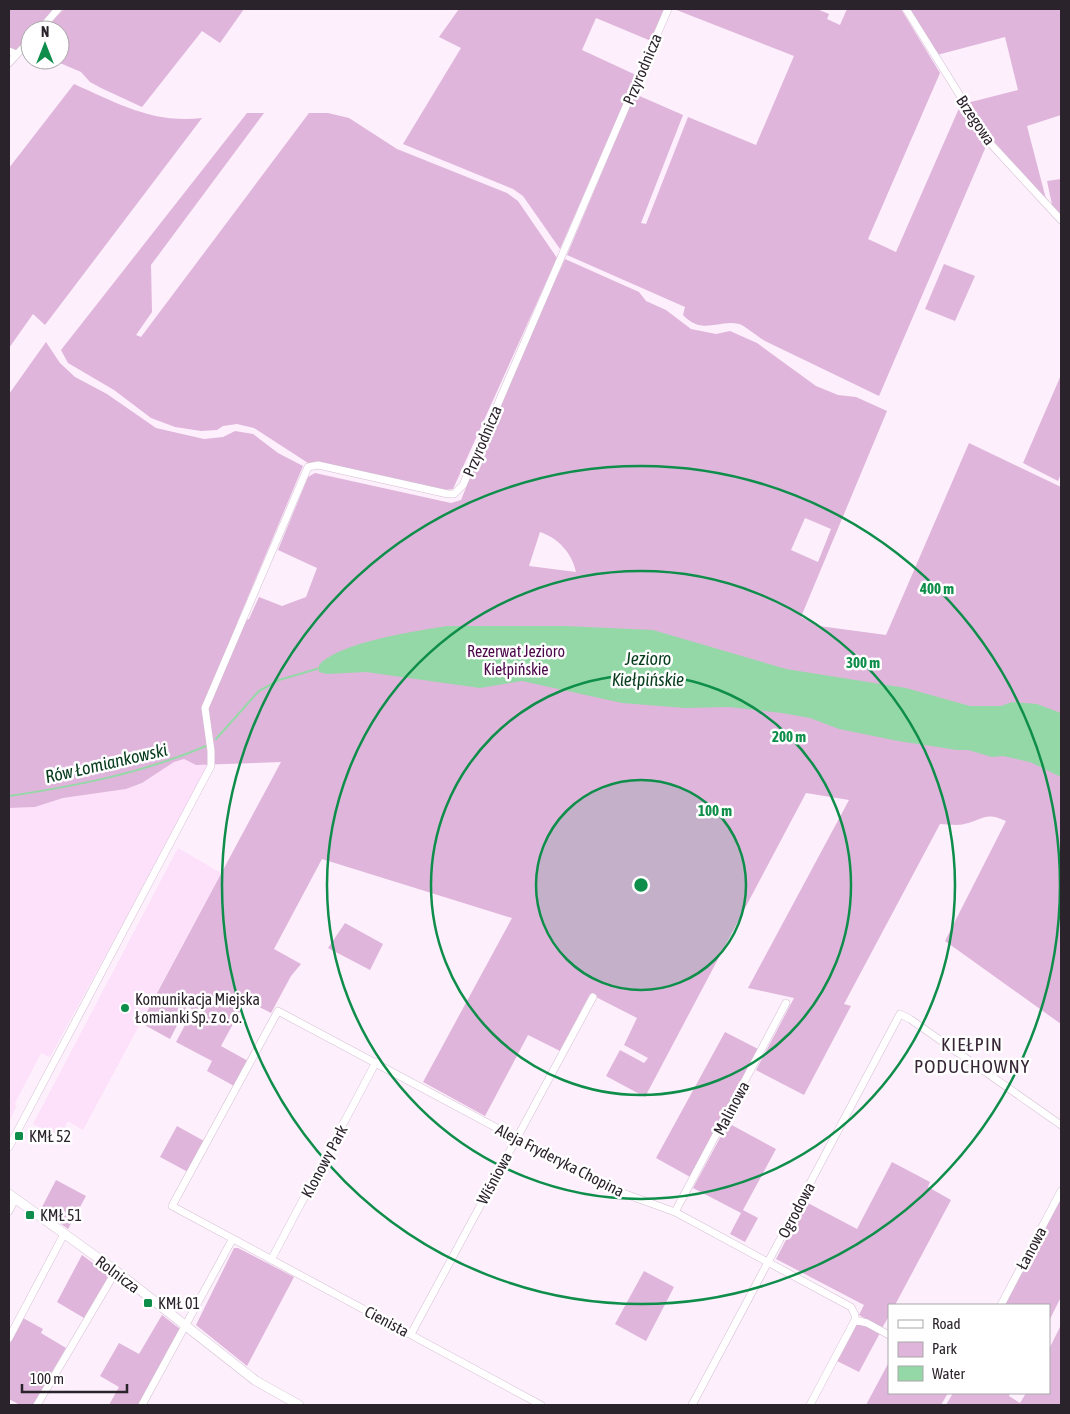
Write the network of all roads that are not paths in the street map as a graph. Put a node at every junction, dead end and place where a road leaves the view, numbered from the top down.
1 (58, 9) edge
2 (668, 9) edge
3 (906, 9) edge
4 (49, 20) edge
5 (12, 52) edge
6 (9, 63) edge
7 (1061, 220) edge
8 (593, 997) dead end
9 (786, 1003) dead end
10 (278, 1011) joint
11 (376, 1062) junction
12 (1061, 1125) edge
13 (515, 1138) junction
14 (9, 1147) edge
15 (1061, 1191) edge
16 (12, 1197) edge
17 (9, 1211) edge
18 (675, 1212) junction
19 (64, 1234) junction
20 (232, 1240) junction
21 (271, 1260) junction
22 (767, 1263) junction
23 (116, 1271) junction
24 (1002, 1304) edge
25 (855, 1320) junction
26 (186, 1325) junction
27 (411, 1334) junction
28 (888, 1334) edge
29 (9, 1338) edge
30 (38, 1405) edge
31 (142, 1405) edge
32 (300, 1405) edge
33 (542, 1405) edge
34 (692, 1405) edge
35 (810, 1405) edge

1 - 4 street
2 - 14 street, Przyrodnicza
3 - 7 street, Brzegowa
5 - 6 street
8 - 13 street, Wiśniowa
9 - 18 street, Malinowa
10 - 11 street, Aleja Fryderyka Chopina
10 - 20 street, Cienista
11 - 13 street, Aleja Fryderyka Chopina
11 - 21 street, Klonowy Park
12 - 22 street, Ogrodowa
13 - 18 street, Aleja Fryderyka Chopina
13 - 27 street, Wiśniowa
15 - 24 street, Łanowa
16 - 17 street
16 - 19 street, Rolnicza
18 - 22 street, Aleja Fryderyka Chopina
19 - 23 street, Rolnicza
19 - 29 street
20 - 21 street, Cienista
20 - 26 street
21 - 27 street, Cienista
22 - 25 street, Aleja Fryderyka Chopina
22 - 34 street, Ogrodowa
23 - 26 street, Rolnicza
23 - 30 street
25 - 28 street
25 - 35 street
26 - 31 street
26 - 32 street, Rolnicza
27 - 33 street, Cienista

